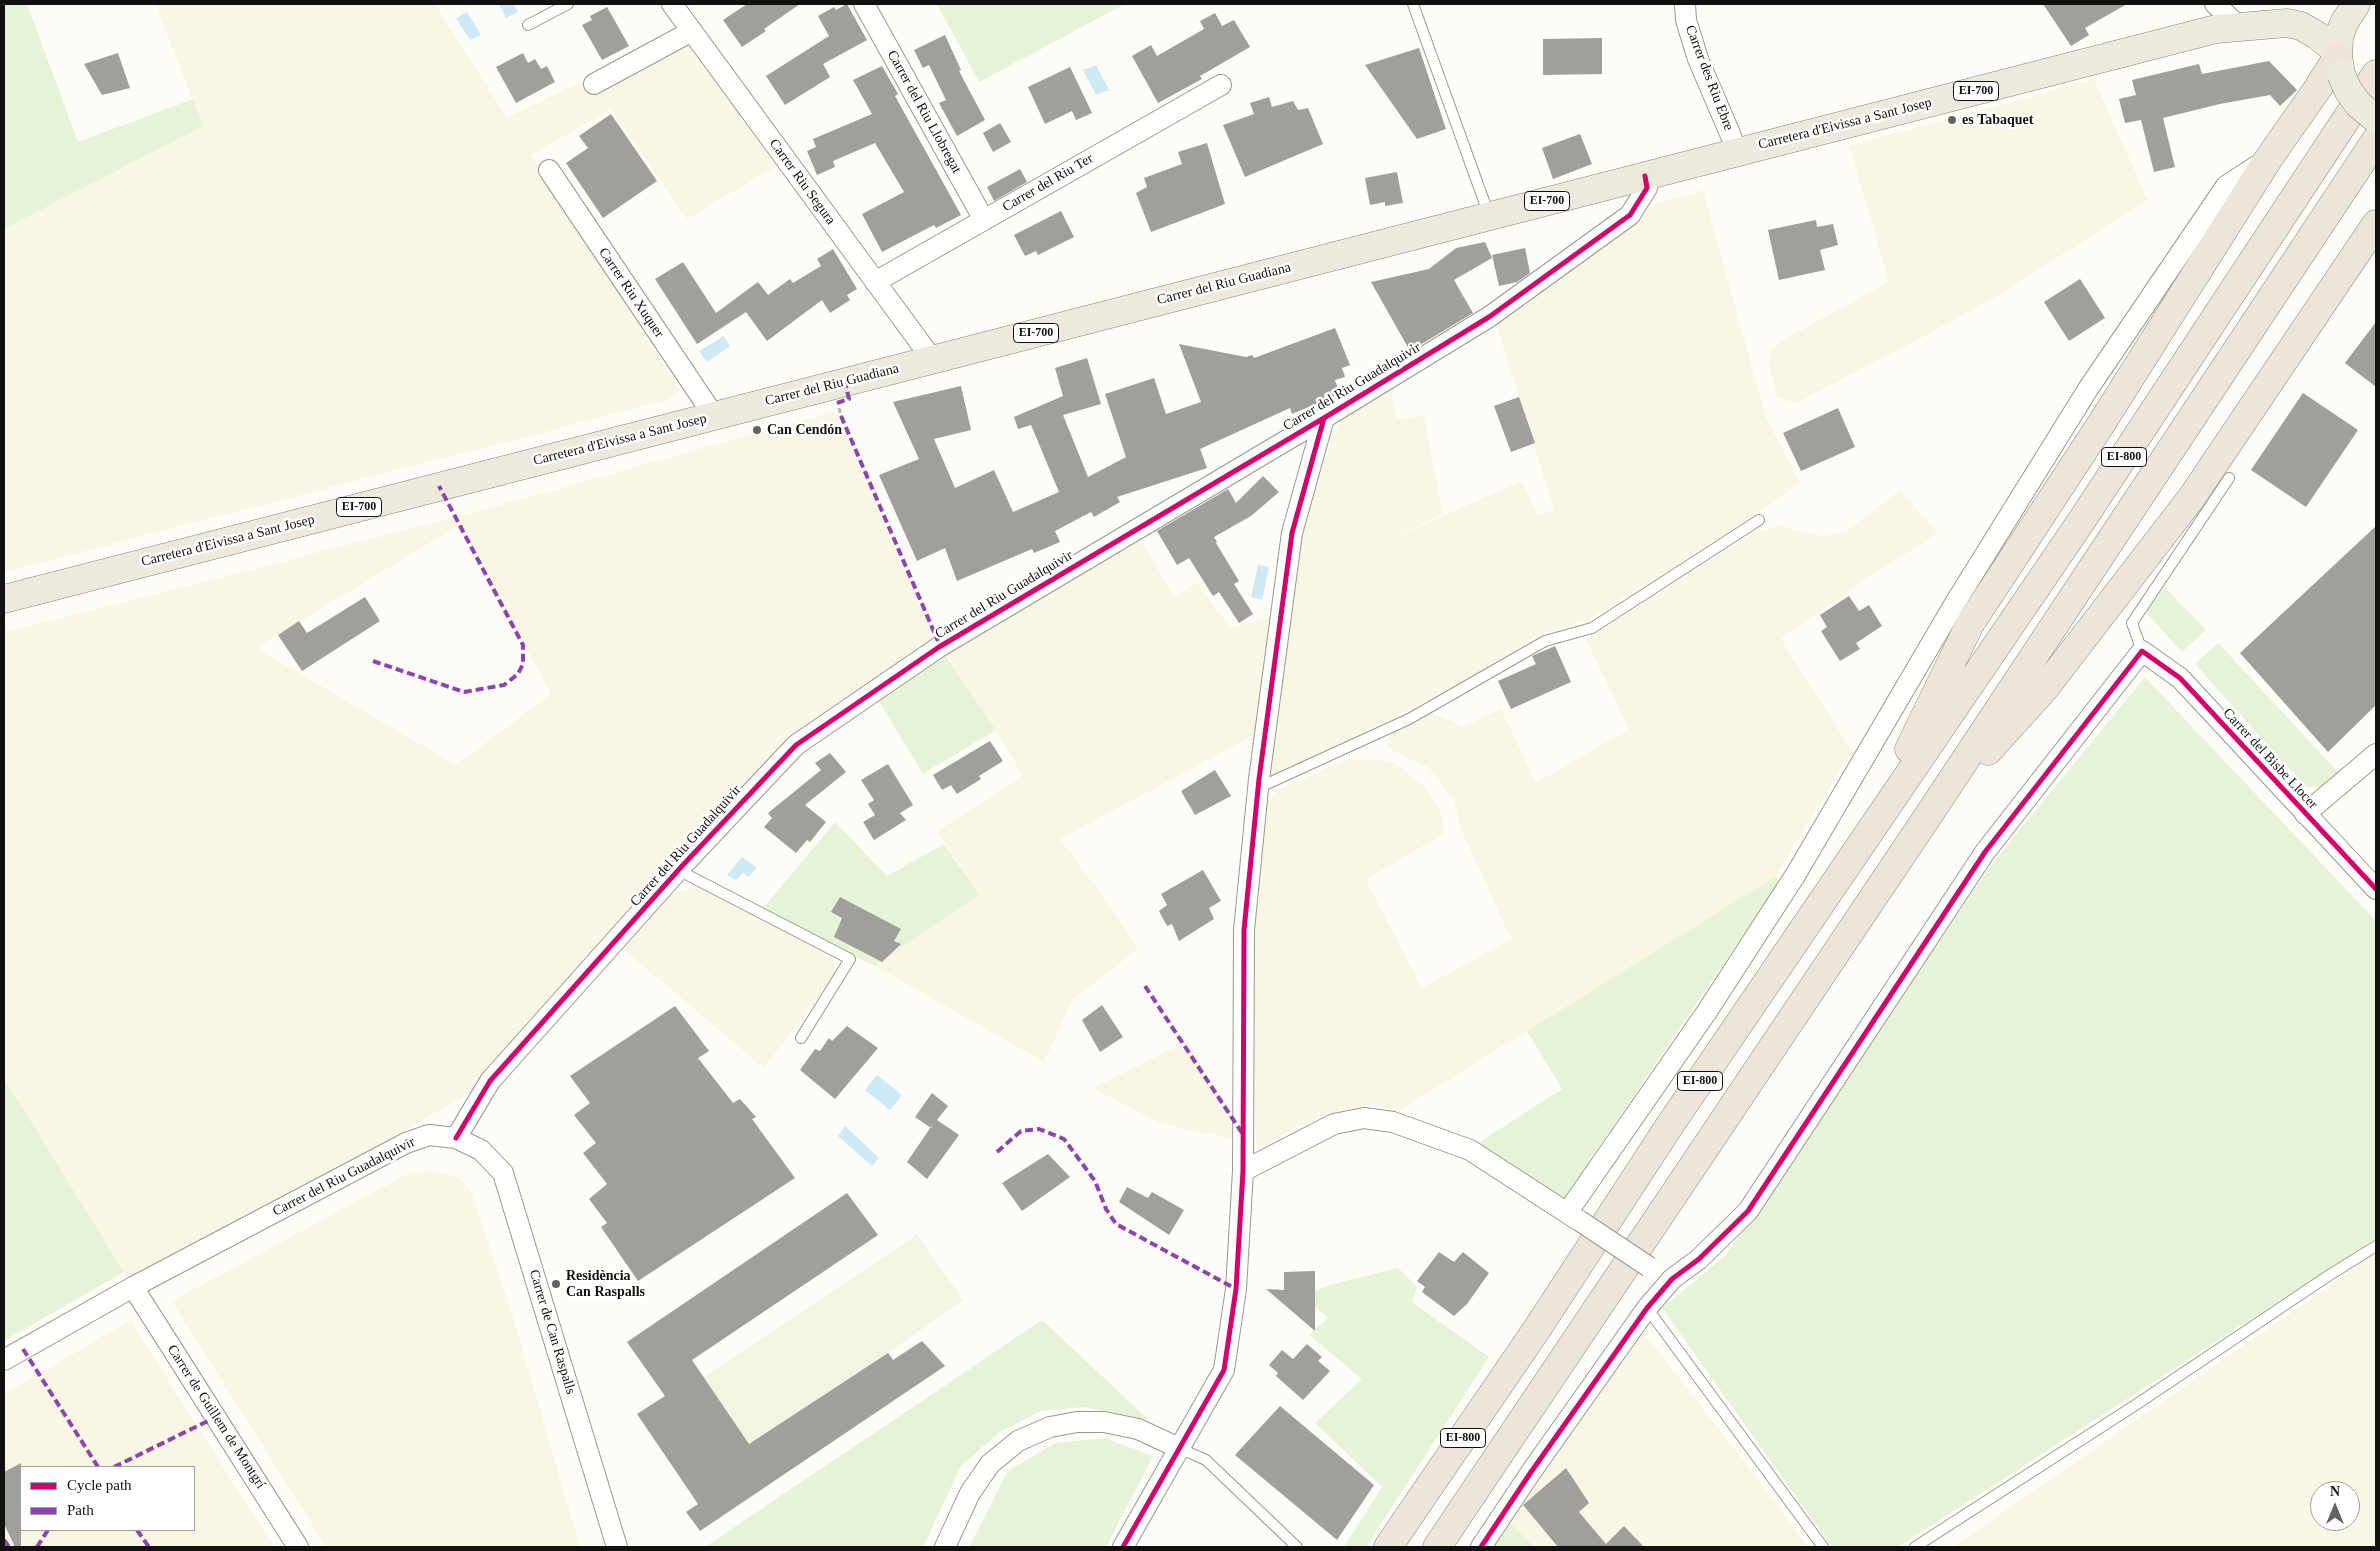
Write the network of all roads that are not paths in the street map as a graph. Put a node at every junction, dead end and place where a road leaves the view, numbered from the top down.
1 (568, 4) edge
2 (672, 4) edge
3 (864, 4) edge
4 (1413, 4) edge
5 (1685, 4) edge
6 (2276, 4) edge
7 (2356, 4) edge
8 (2221, 18) edge
9 (528, 25) dead end
10 (692, 31) junction
11 (2339, 61) junction
12 (2376, 74) edge
13 (594, 84) dead end
14 (1221, 85) dead end
15 (2376, 118) edge
16 (2376, 140) edge
17 (1735, 152) junction
18 (2269, 158) junction
19 (549, 170) dead end
20 (1645, 176) junction
21 (1489, 216) junction
22 (984, 220) junction
23 (2376, 224) edge
24 (875, 282) junction
25 (932, 359) junction
26 (714, 416) junction
27 (1324, 418) junction
28 (2229, 478) dead end
29 (1759, 520) dead end
30 (4, 599) edge
31 (2142, 651) junction
32 (2376, 754) edge
33 (1258, 788) junction
34 (2305, 814) junction
35 (1928, 816) junction
36 (1867, 836) junction
37 (678, 870) junction
38 (2376, 890) edge
39 (801, 1038) dead end
40 (456, 1138) junction
41 (1243, 1171) junction
42 (1574, 1217) junction
43 (2376, 1246) edge
44 (1672, 1279) junction
45 (133, 1287) junction
46 (1647, 1308) junction
47 (4, 1360) edge
48 (1181, 1449) junction
49 (298, 1547) edge
50 (617, 1547) edge
51 (945, 1547) edge
52 (1123, 1547) edge
53 (1297, 1547) edge
54 (1388, 1547) edge
55 (1437, 1547) edge
56 (1481, 1547) edge
57 (1823, 1547) edge
58 (1915, 1547) edge

1 - 9 lane
2 - 10 street, Carrer Riu Segura
3 - 22 street, Carrer del Riu Llobregat
4 - 21 lane
5 - 17 street, Carrer des Riu Ebre
6 - 8 main road, Carretera d'Eivissa a Sant Josep / EI-700
7 - 11 main road, EI-800
8 - 11 main road, Carretera d'Eivissa a Sant Josep / EI-700
8 - 17 main road, Carretera d'Eivissa a Sant Josep / EI-700
10 - 13 street
10 - 24 street, Carrer Riu Segura
11 - 15 main road, bridge
11 - 18 highway, EI-800
12 - 36 highway, EI-800
14 - 22 street, Carrer del Riu Ter
16 - 35 highway, EI-800
17 - 20 main road, Carrer del Riu Guadiana / EI-700
18 - 36 highway, EI-800
18 - 42 street
19 - 26 street, Carrer Riu Xuquer
20 - 21 main road, Carrer del Riu Guadiana / EI-700
20 - 27 street, Carrer del Riu Guadalquivir
21 - 25 main road, Carrer del Riu Guadiana / EI-700
22 - 24 street, Carrer del Riu Ter
23 - 35 highway, EI-800
24 - 25 street, Carrer Riu Segura
25 - 26 main road, Carrer del Riu Guadiana / EI-700
26 - 30 main road, Carretera d'Eivissa a Sant Josep / EI-700
27 - 33 street
27 - 37 street, Carrer del Riu Guadalquivir
28 - 31 lane
29 - 33 lane
31 - 34 street, Carrer del Bisbe Llocer
31 - 44 street
32 - 34 street
33 - 41 street
34 - 38 street, Carrer del Bisbe Llocer
35 - 55 highway, EI-800
36 - 54 highway, EI-800
37 - 39 lane
37 - 40 street, Carrer del Riu Guadalquivir
40 - 45 street, Carrer del Riu Guadalquivir
40 - 50 street, Carrer de Can Raspalls
41 - 42 street
41 - 48 street
42 - 44 street, bridge
43 - 58 lane
44 - 46 street
45 - 47 street, Carrer del Riu Guadalquivir
45 - 49 street, Carrer de Guillem de Montgrí
46 - 56 street
46 - 57 lane
48 - 51 street
48 - 52 street
48 - 53 lane

